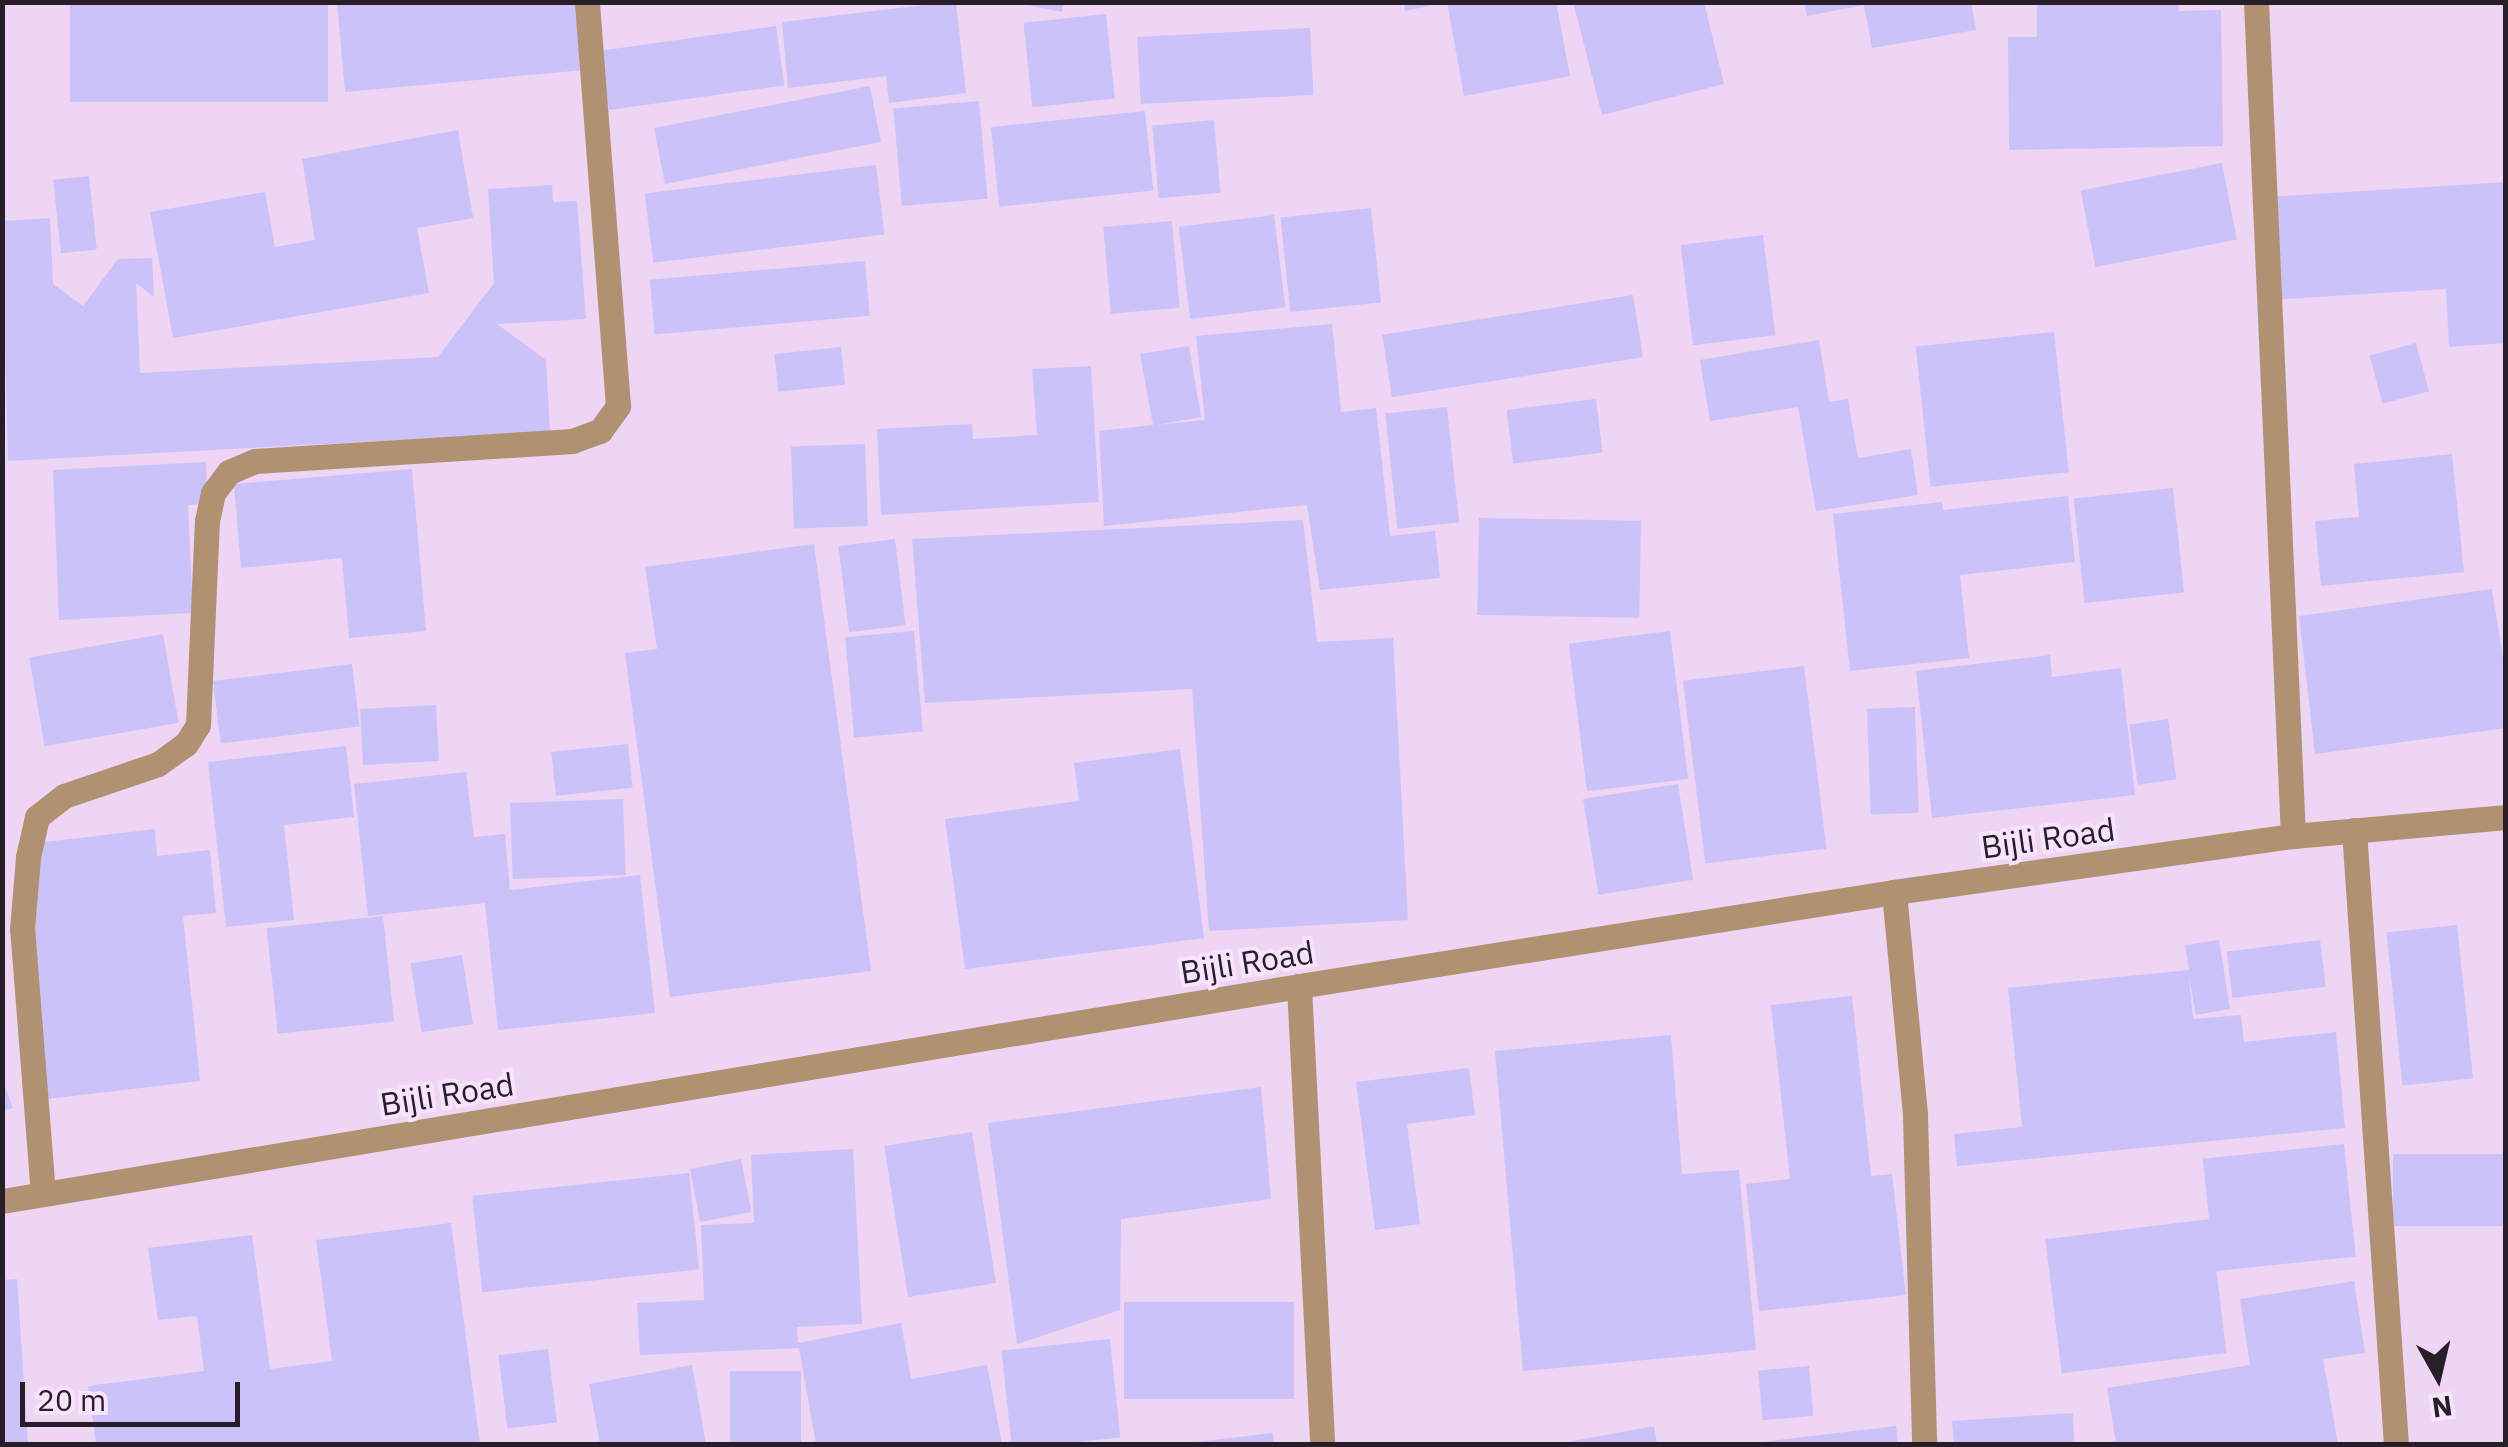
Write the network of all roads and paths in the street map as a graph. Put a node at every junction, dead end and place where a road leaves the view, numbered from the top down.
1 (586, 2) edge
2 (2256, 2) edge
3 (2506, 817) edge
4 (2354, 830) junction
5 (2293, 836) junction
6 (1894, 892) junction
7 (1299, 986) junction
8 (43, 1194) junction
9 (2, 1201) edge
10 (1322, 1444) edge
11 (1924, 1444) edge
12 (2396, 1444) edge

1 - 8 street
2 - 5 street
3 - 4 street, Bijli Road
4 - 5 street, Bijli Road
4 - 12 street
5 - 6 street, Bijli Road
6 - 7 street, Bijli Road
6 - 11 street
7 - 8 street, Bijli Road
7 - 10 street
8 - 9 street, Bijli Road

